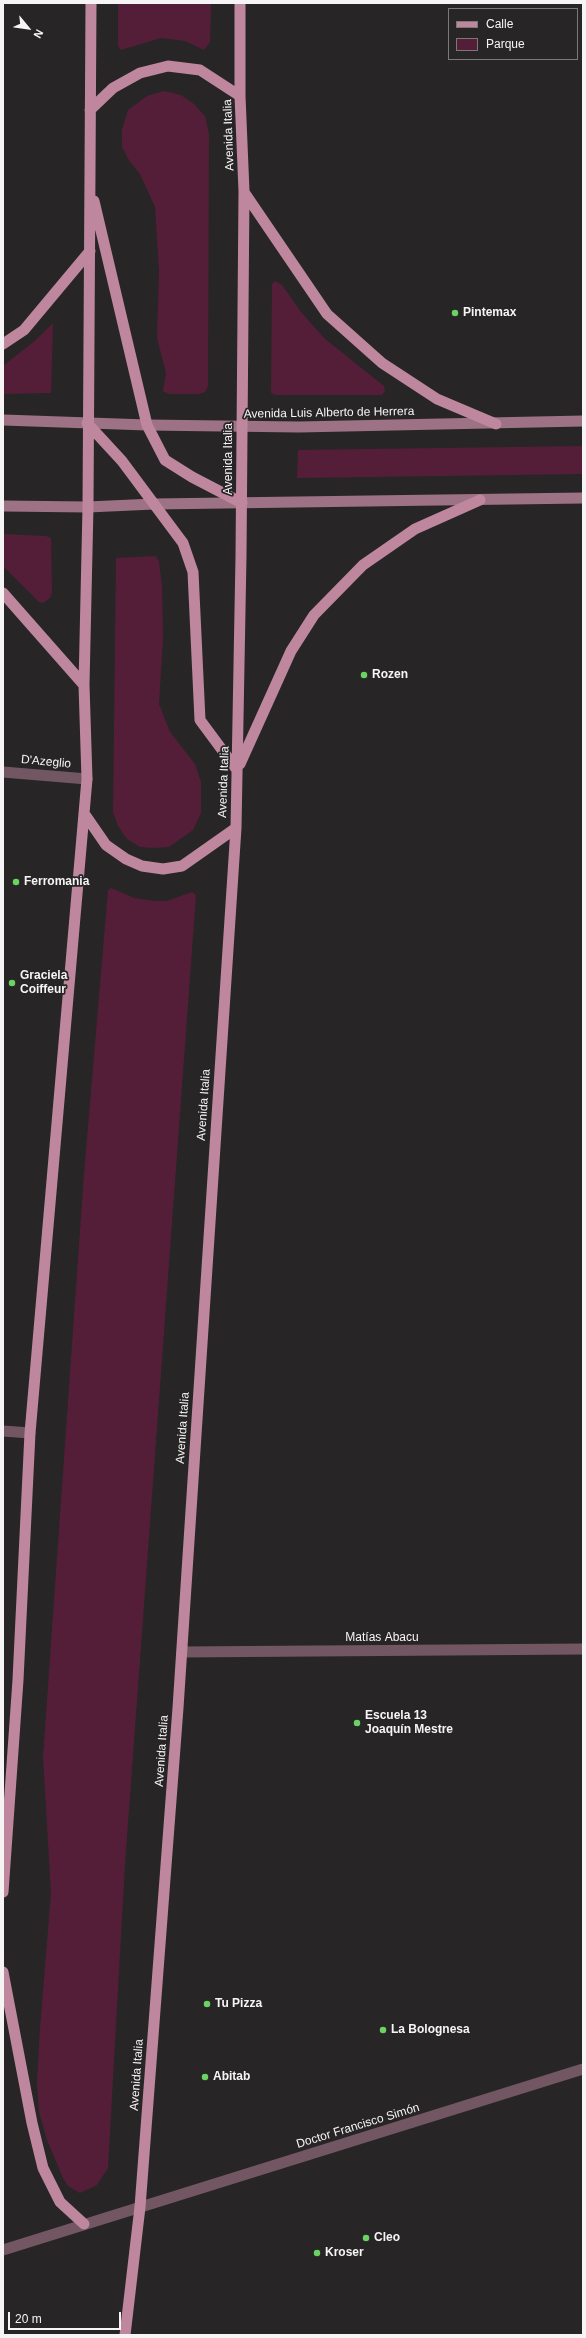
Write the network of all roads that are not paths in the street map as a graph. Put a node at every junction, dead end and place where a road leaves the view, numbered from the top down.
1 (91, 3) edge
2 (240, 3) edge
3 (240, 96) junction
4 (90, 110) junction
5 (90, 184) junction
6 (244, 191) junction
7 (90, 251) junction
8 (3, 344) edge
9 (3, 420) edge
10 (583, 422) edge
11 (87, 423) junction
12 (496, 424) junction
13 (147, 425) junction
14 (241, 426) junction
15 (583, 498) edge
16 (480, 500) junction
17 (242, 503) junction
18 (154, 504) junction
19 (3, 506) edge
20 (88, 507) junction
21 (3, 593) edge
22 (84, 685) junction
23 (237, 770) junction
24 (3, 772) edge
25 (88, 779) junction
26 (86, 816) junction
27 (236, 828) junction
28 (3, 1431) edge
29 (30, 1433) junction
30 (583, 1649) edge
31 (182, 1652) junction
32 (3, 1892) edge
33 (3, 1972) edge
34 (583, 2069) edge
35 (140, 2207) junction
36 (84, 2224) junction
37 (3, 2250) edge
38 (125, 2335) edge

1 - 4 main road
2 - 3 main road, Avenida Italia
3 - 4 main road
3 - 6 main road, Avenida Italia
4 - 5 main road
5 - 7 main road
5 - 13 main road
6 - 12 main road
6 - 14 main road, Avenida Italia
7 - 8 main road
7 - 11 main road
9 - 11 main road, Avenida Luis Alberto de Herrera
10 - 12 main road, Avenida Luis Alberto de Herrera
11 - 13 main road, Avenida Luis Alberto de Herrera
11 - 18 main road
11 - 20 main road
12 - 14 main road, Avenida Luis Alberto de Herrera
13 - 14 main road, Avenida Luis Alberto de Herrera
13 - 17 main road
14 - 17 main road, Avenida Italia
15 - 16 main road
16 - 17 main road
16 - 23 main road
17 - 18 main road
17 - 23 main road, Avenida Italia
18 - 20 main road
18 - 23 main road
19 - 20 main road
20 - 22 main road
21 - 22 main road
22 - 25 main road
23 - 27 main road, Avenida Italia
24 - 25 street, D'Azeglio
25 - 26 main road
26 - 27 main road
26 - 29 main road
27 - 31 main road, Avenida Italia
28 - 29 street
29 - 32 main road
30 - 31 street, Matías Abacu
31 - 35 main road, Avenida Italia
33 - 36 main road
34 - 35 street, Doctor Francisco Simón
35 - 36 street
35 - 38 main road, Avenida Italia
36 - 37 street

